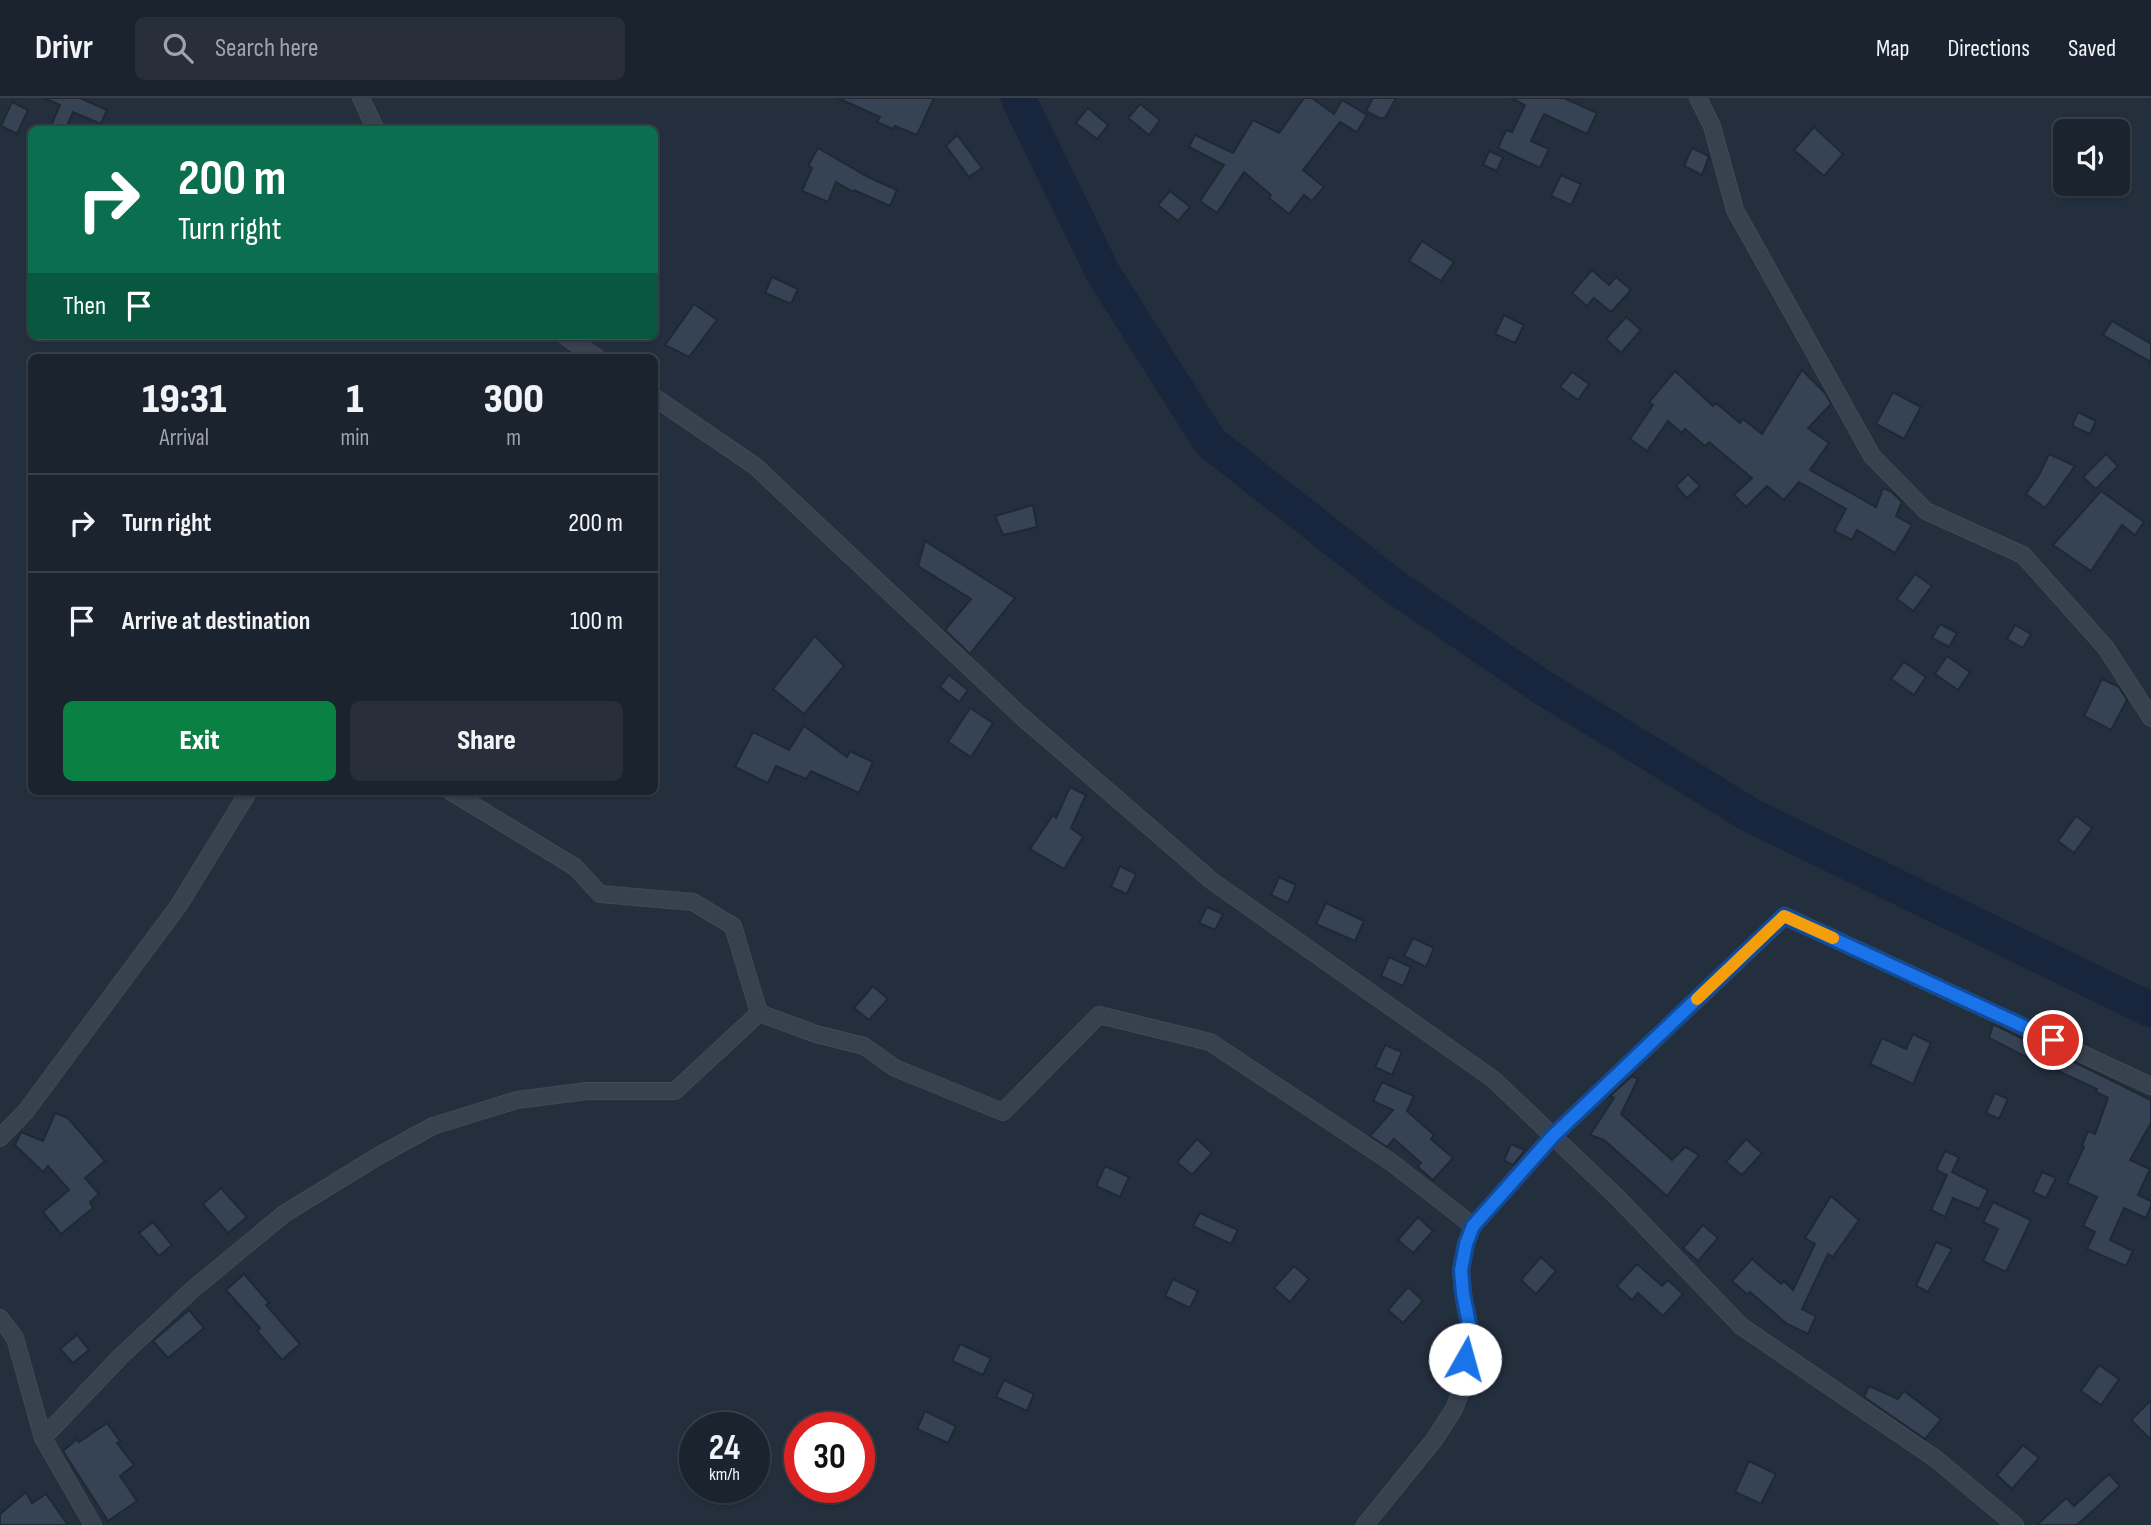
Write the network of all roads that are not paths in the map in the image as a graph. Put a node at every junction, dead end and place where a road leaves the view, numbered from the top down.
1 (361, 98) edge
2 (1698, 98) edge
3 (374, 126) edge
4 (571, 340) edge
5 (592, 354) edge
6 (658, 400) edge
7 (2151, 718) edge
8 (247, 795) edge
9 (457, 795) edge
10 (759, 1013) junction
11 (2151, 1086) edge
12 (1553, 1136) junction
13 (0, 1138) edge
14 (1473, 1226) junction
15 (0, 1318) edge
16 (43, 1438) junction
17 (93, 1525) edge
18 (1365, 1525) edge
19 (2015, 1525) edge

1 - 3 street
2 - 7 street
4 - 5 street
6 - 12 street
8 - 13 street
9 - 10 street
10 - 14 street
10 - 16 street
11 - 12 street
12 - 14 street
12 - 19 street
14 - 18 street
15 - 16 street
16 - 17 street

